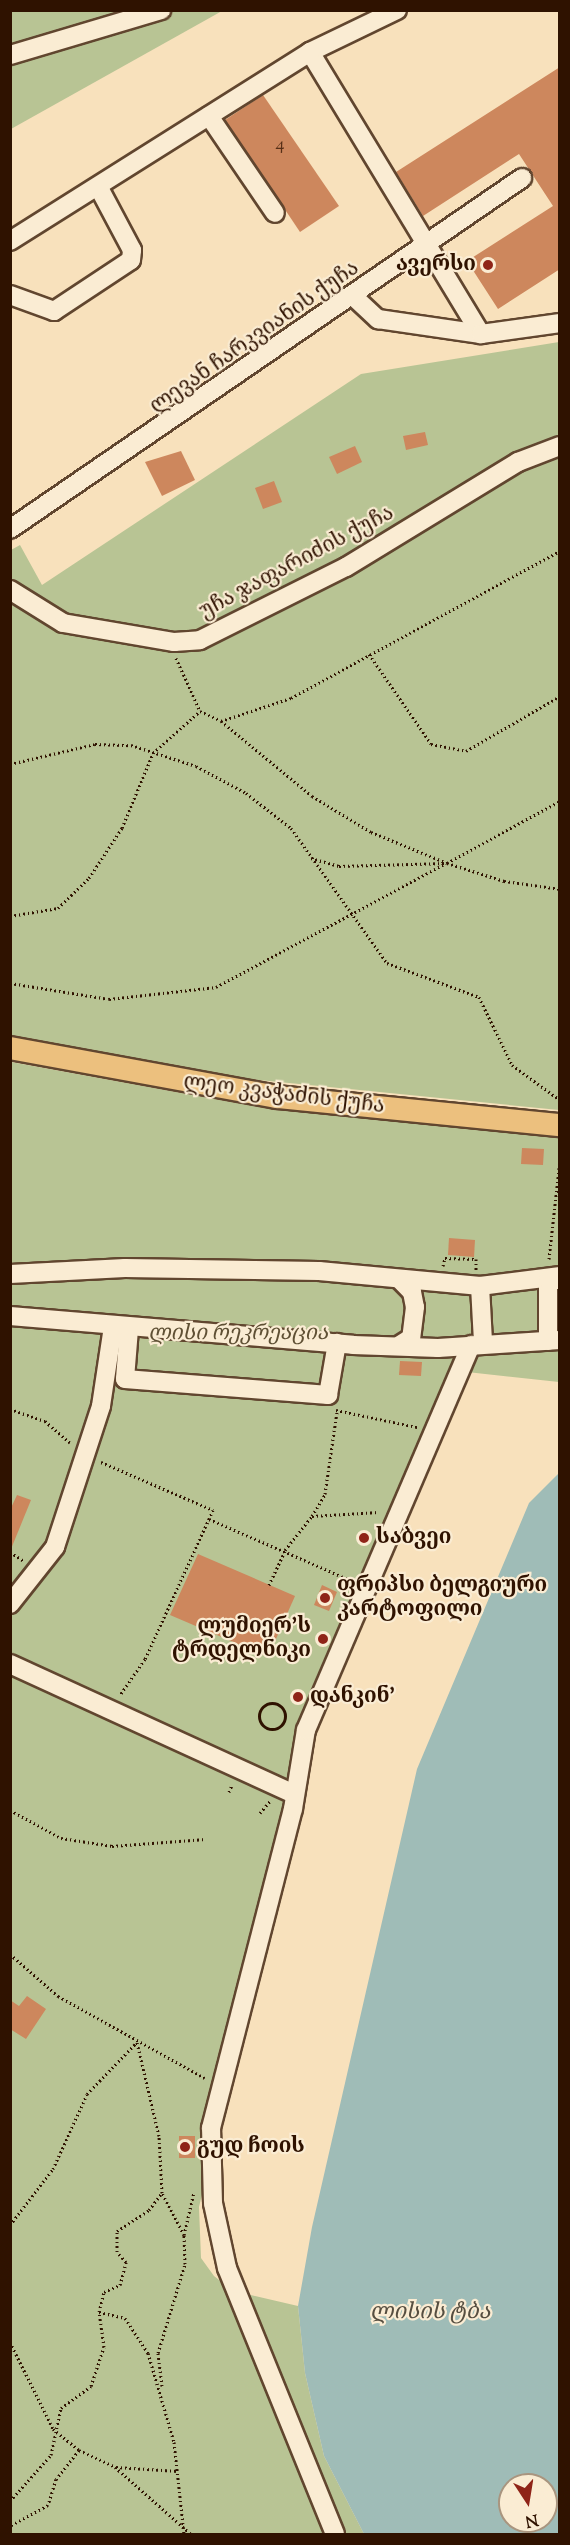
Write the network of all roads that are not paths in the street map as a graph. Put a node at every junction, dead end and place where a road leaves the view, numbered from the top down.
1 (161, 10) edge
2 (397, 10) edge
3 (310, 52) junction
4 (10, 55) edge
5 (209, 116) junction
6 (522, 178) dead end
7 (98, 186) junction
8 (275, 213) dead end
9 (10, 241) edge
10 (428, 244) junction
11 (10, 295) edge
12 (354, 297) junction
13 (560, 322) edge
14 (481, 334) junction
15 (560, 446) edge
16 (11, 528) edge
17 (10, 590) edge
18 (10, 1048) edge
19 (560, 1125) edge
20 (10, 1274) edge
21 (554, 1275) edge
22 (400, 1280) junction
23 (480, 1286) junction
24 (10, 1316) edge
25 (121, 1328) junction
26 (554, 1340) edge
27 (337, 1342) junction
28 (477, 1344) junction
29 (400, 1345) junction
30 (10, 1604) edge
31 (10, 1664) edge
32 (292, 1794) junction
33 (335, 2535) edge

1 - 4 street
2 - 3 street
3 - 5 street
3 - 10 street
5 - 7 street
5 - 8 street
6 - 10 street, ლევან ჩარკვიანის ქუჩა
7 - 9 street
7 - 11 street
10 - 12 street, ლევან ჩარკვიანის ქუჩა
10 - 14 street
12 - 14 street
12 - 16 street, ლევან ჩარკვიანის ქუჩა
13 - 14 street
15 - 17 street, უჩა ჯაფარიძის ქუჩა
18 - 19 main road, ლეო კვაჭაძის ქუჩა
20 - 22 street
21 - 23 street
21 - 26 street
22 - 23 street
22 - 29 street
23 - 28 street
24 - 25 street
25 - 27 street
25 - 27 street
25 - 30 street
26 - 28 street
27 - 29 street
28 - 29 street
28 - 32 street
31 - 32 street
32 - 33 street

